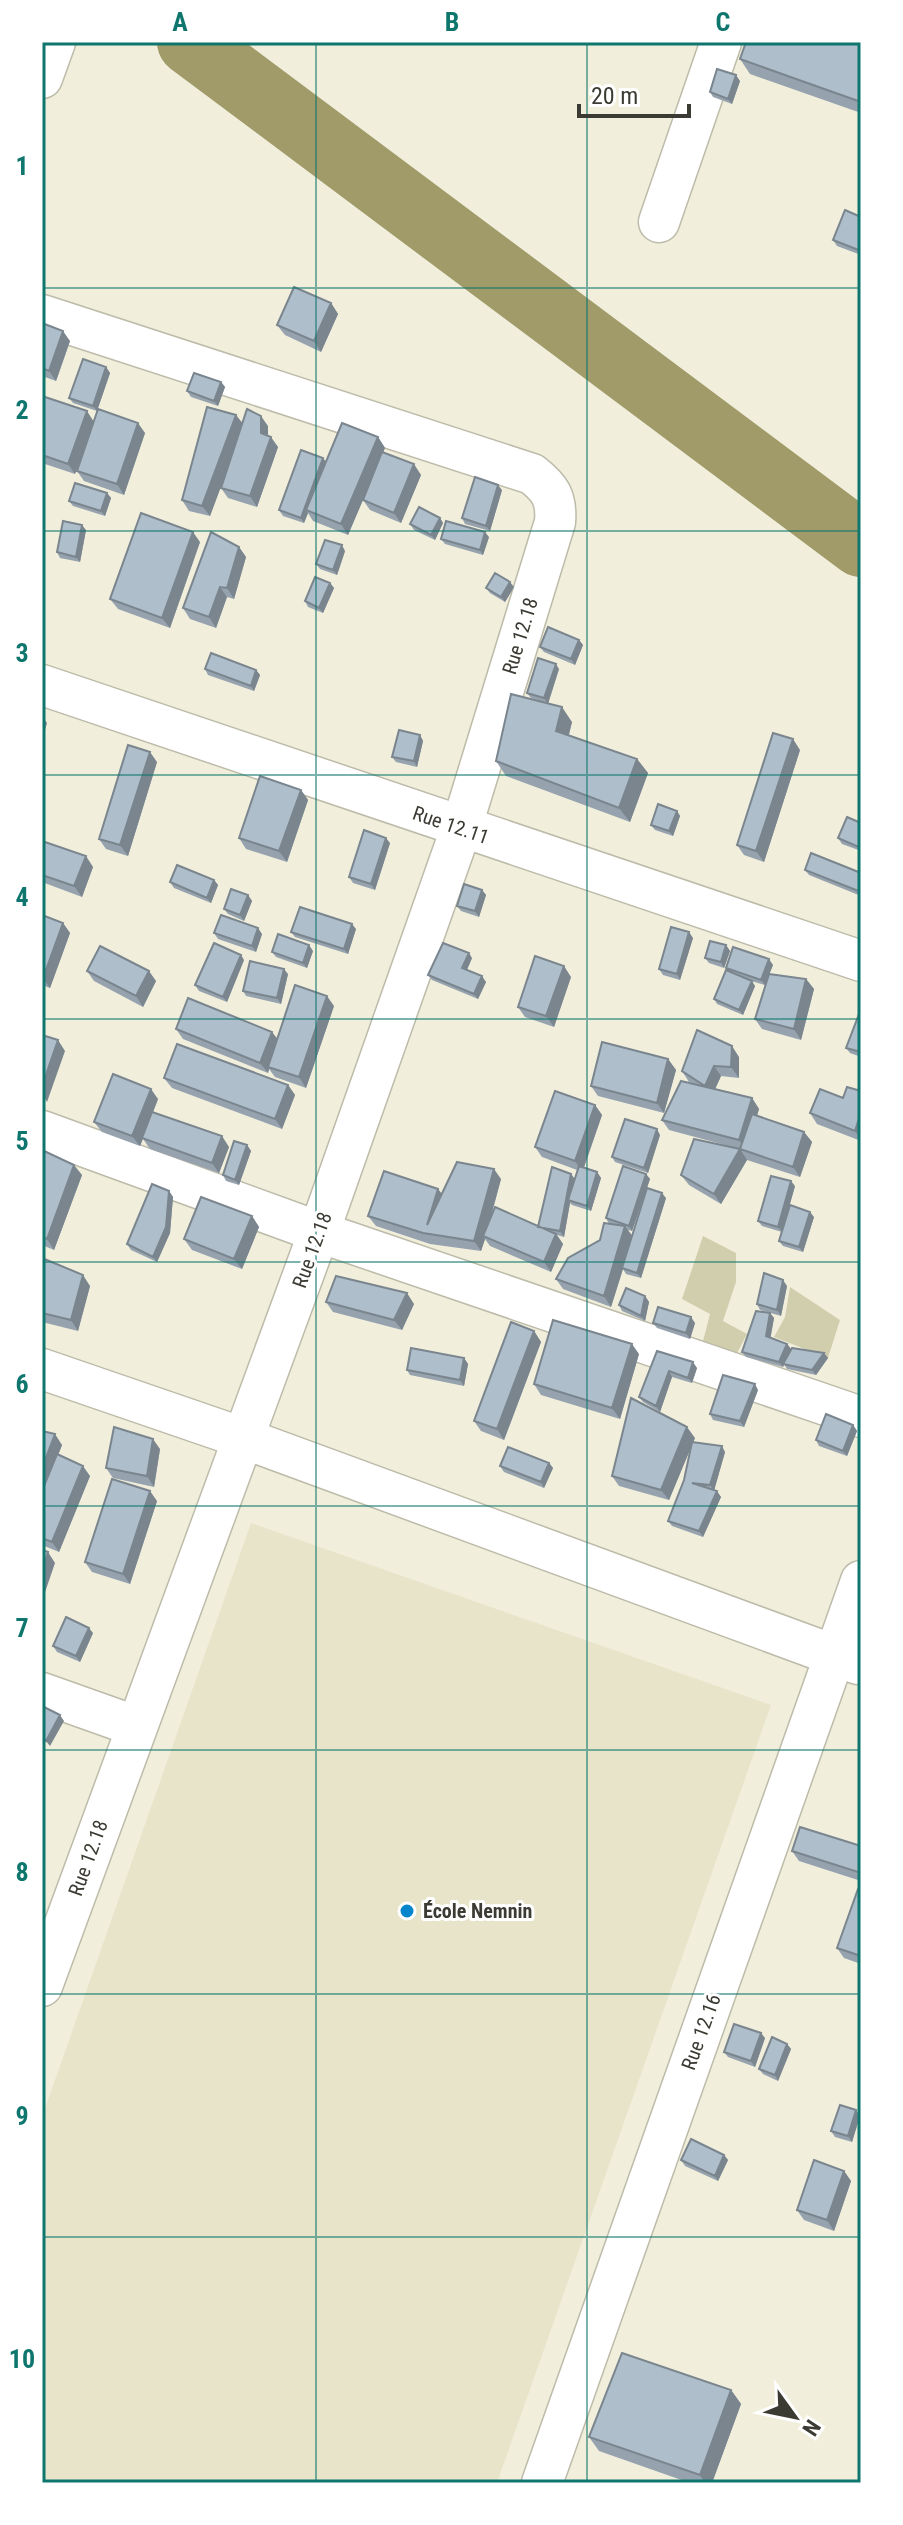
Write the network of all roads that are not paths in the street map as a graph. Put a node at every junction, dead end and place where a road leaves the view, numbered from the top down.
1 (721, 42) edge
2 (659, 222) dead end
3 (42, 315) edge
4 (42, 685) edge
5 (461, 829) junction
6 (861, 961) edge
7 (42, 1131) edge
8 (319, 1232) junction
9 (42, 1369) edge
10 (861, 1417) edge
11 (243, 1438) junction
12 (861, 1581) edge
13 (848, 1660) edge
14 (42, 1693) edge
15 (135, 1726) junction
16 (42, 1986) edge
17 (542, 2483) edge

1 - 2 street
3 - 5 street, Rue 12.18
4 - 5 street, Rue 12.11
5 - 6 street, Rue 12.11
5 - 8 street, Rue 12.18
7 - 8 street
8 - 10 street
8 - 11 street, Rue 12.18
9 - 11 street
11 - 13 street
11 - 15 street, Rue 12.18
12 - 13 street, Rue 12.16
13 - 17 street, Rue 12.16
14 - 15 street
15 - 16 street, Rue 12.18

